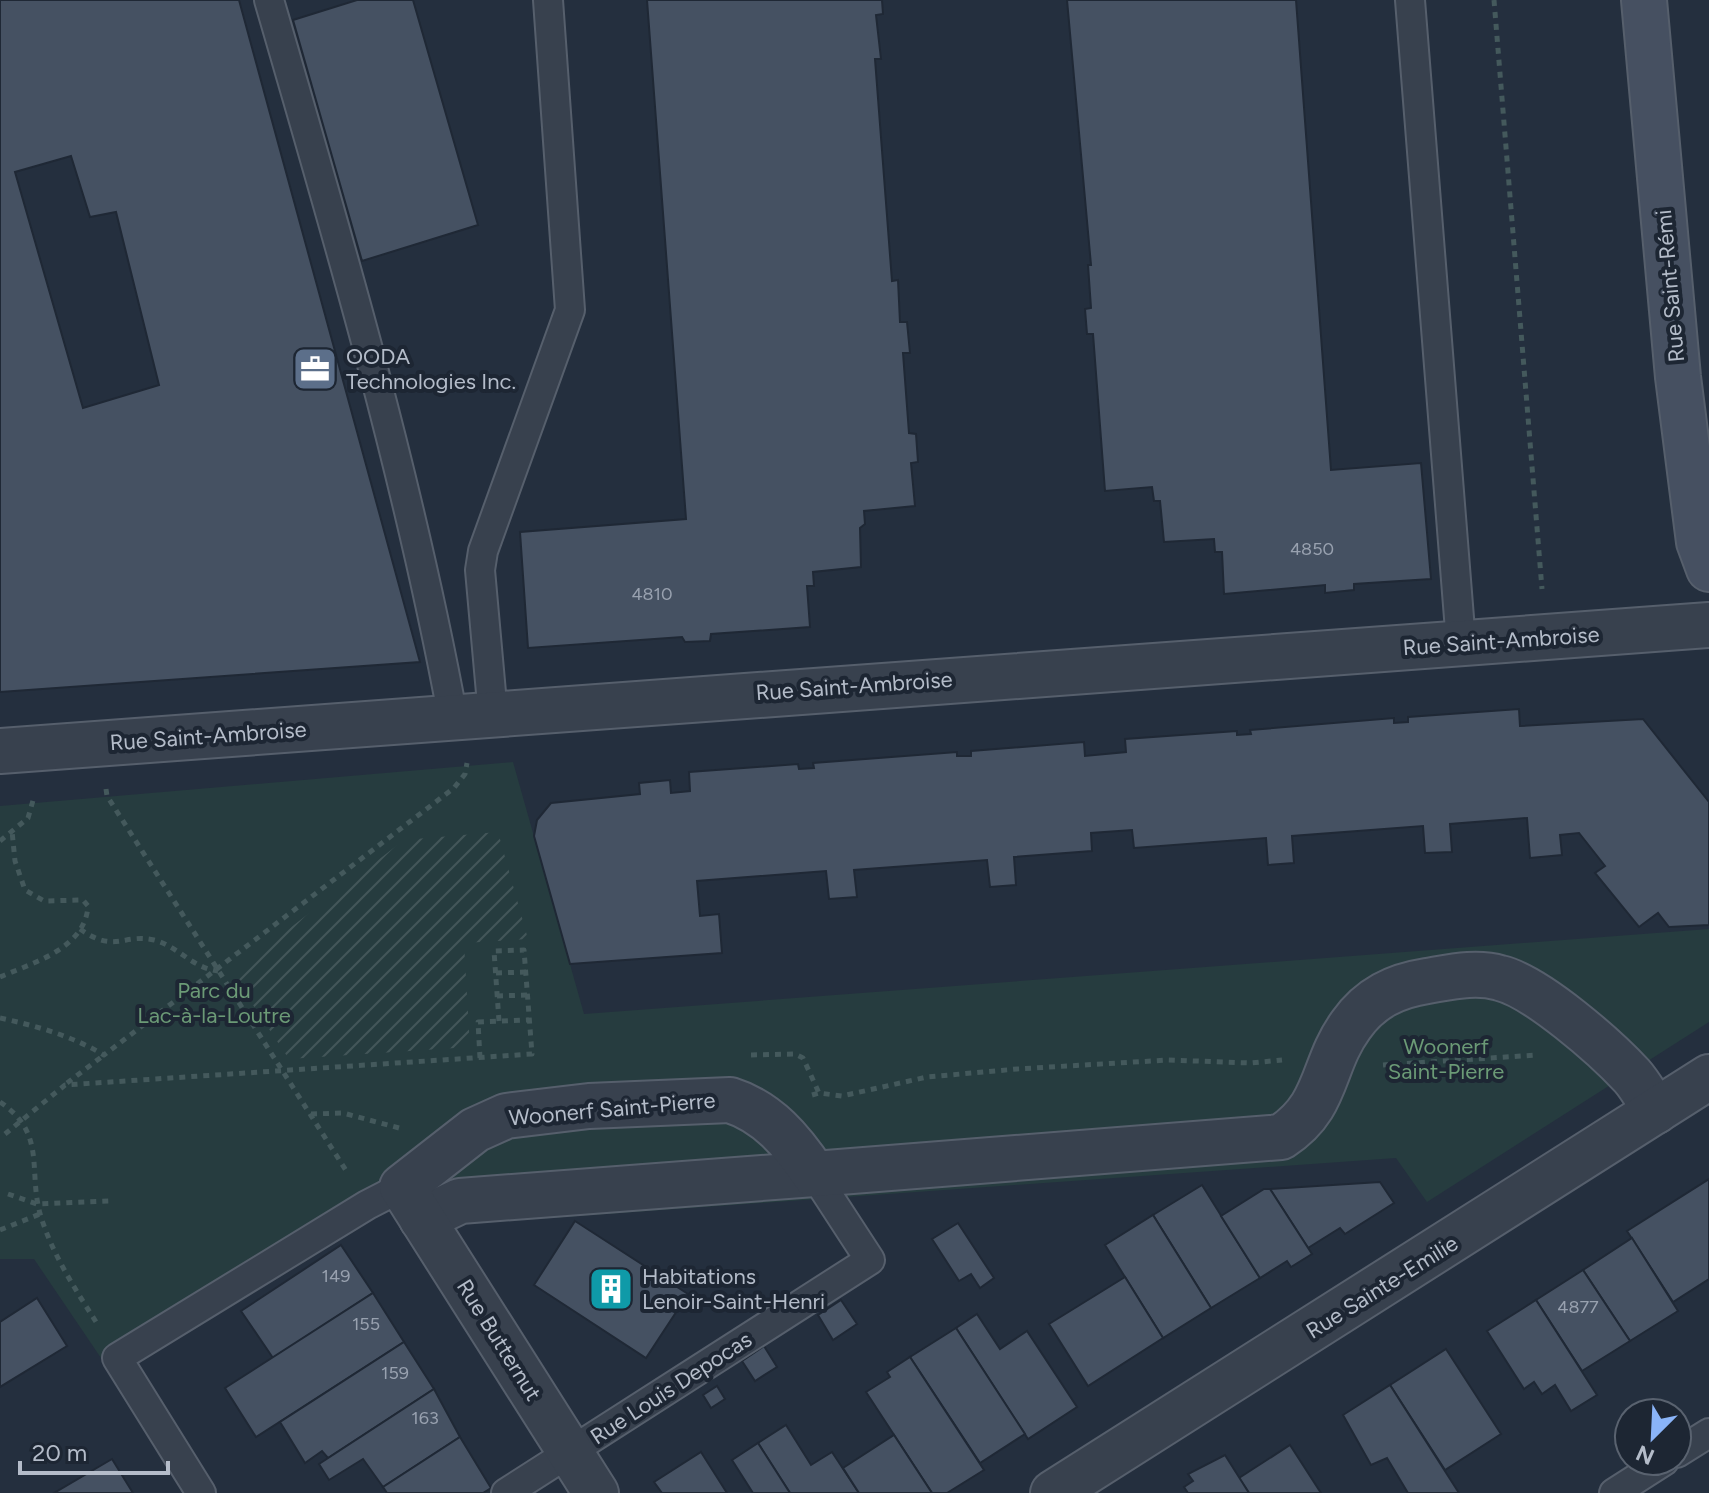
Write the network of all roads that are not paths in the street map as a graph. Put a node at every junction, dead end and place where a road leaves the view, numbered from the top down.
1 (269, 0) edge
2 (548, 0) edge
3 (1410, 0) edge
4 (1644, 0) edge
5 (1709, 569) edge
6 (1709, 625) edge
7 (1461, 643) junction
8 (473, 716) junction
9 (0, 751) edge
10 (1709, 1077) edge
11 (1656, 1111) junction
12 (814, 1174) junction
13 (412, 1203) junction
14 (571, 1453) junction
15 (1639, 1477) edge
16 (201, 1493) edge
17 (506, 1493) edge
18 (596, 1493) edge
19 (1053, 1493) edge
20 (1614, 1493) edge

1 - 8 lane
2 - 8 lane
3 - 7 lane
4 - 5 main road, Rue Saint-Rémi
6 - 7 street, Rue Saint-Ambroise
7 - 8 street, Rue Saint-Ambroise
8 - 9 street, Rue Saint-Ambroise
10 - 11 street, Rue Sainte-Emilie
11 - 12 street
11 - 19 street, Rue Sainte-Emilie
12 - 13 street
12 - 13 street, Woonerf Saint-Pierre
12 - 14 lane, Rue Louis Depocas
13 - 14 street, Rue Butternut
13 - 16 lane
14 - 17 lane, Rue Louis Depocas
14 - 18 street, Rue Butternut
15 - 20 lane

